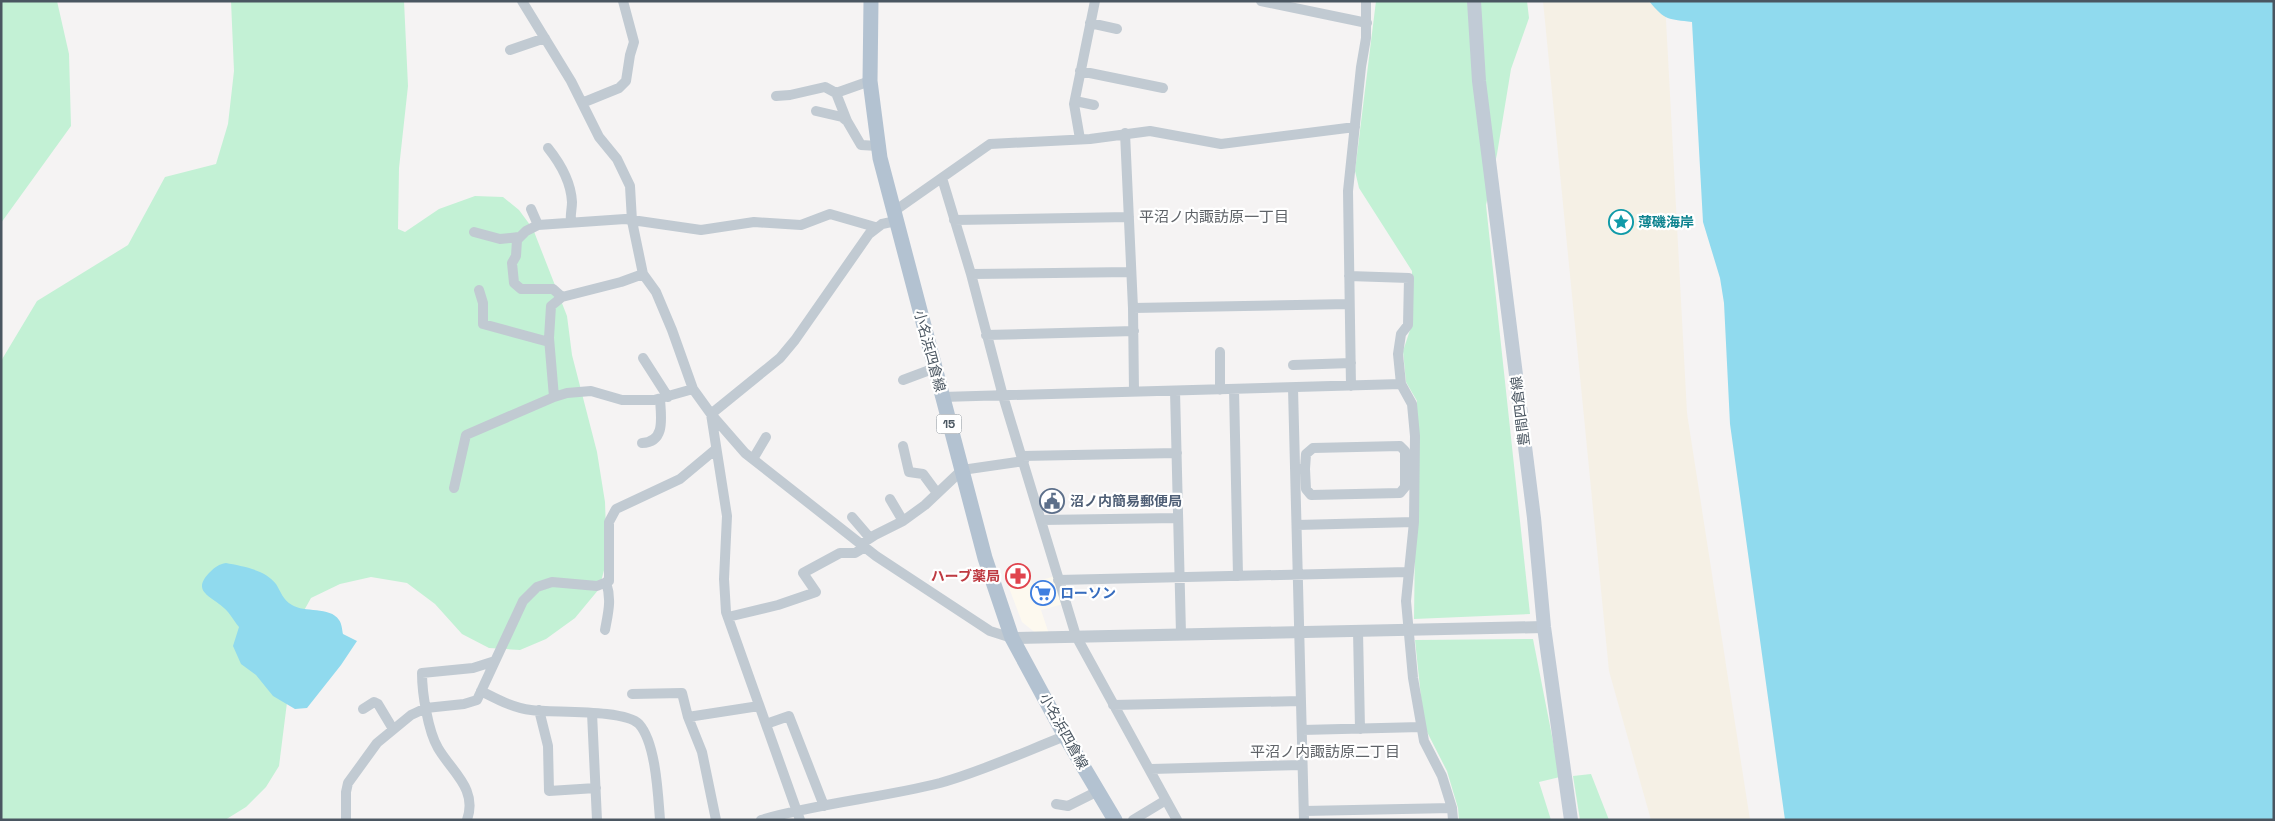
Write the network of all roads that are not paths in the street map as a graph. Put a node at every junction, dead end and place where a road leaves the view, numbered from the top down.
1 (522, 1) edge
2 (623, 1) edge
3 (870, 1) edge
4 (1095, 1) edge
5 (1261, 1) edge
6 (1366, 1) edge
7 (1474, 1) edge
8 (1367, 22) junction
9 (1090, 23) junction
10 (1117, 30) dead end
11 (545, 38) junction
12 (510, 50) dead end
13 (1080, 71) junction
14 (870, 81) junction
15 (1163, 88) dead end
16 (836, 93) junction
17 (776, 96) dead end
18 (1075, 101) junction
19 (582, 103) junction
20 (1094, 106) dead end
21 (816, 111) dead end
22 (847, 121) junction
23 (1355, 127) junction
24 (1125, 133) junction
25 (1080, 139) junction
26 (878, 146) junction
27 (548, 148) dead end
28 (942, 178) junction
29 (531, 209) dead end
30 (894, 217) junction
31 (1129, 217) junction
32 (632, 220) junction
33 (954, 220) junction
34 (571, 222) junction
35 (538, 225) junction
36 (875, 228) junction
37 (474, 232) dead end
38 (519, 237) junction
39 (1130, 272) junction
40 (643, 274) junction
41 (972, 274) junction
42 (1349, 276) junction
43 (480, 290) dead end
44 (562, 297) junction
45 (1349, 304) junction
46 (1133, 308) junction
47 (1134, 331) junction
48 (986, 335) junction
49 (549, 342) junction
50 (1220, 352) dead end
51 (643, 358) dead end
52 (1351, 363) junction
53 (1293, 364) dead end
54 (934, 368) junction
55 (904, 380) dead end
56 (1401, 384) junction
57 (1351, 386) junction
58 (1293, 388) junction
59 (693, 389) junction
60 (1234, 389) junction
61 (1220, 390) junction
62 (1175, 391) junction
63 (1134, 392) junction
64 (1003, 396) junction
65 (554, 397) junction
66 (942, 397) junction
67 (664, 398) junction
68 (711, 414) junction
69 (766, 437) dead end
70 (642, 444) dead end
71 (903, 446) dead end
72 (716, 449) junction
73 (1176, 453) junction
74 (753, 459) junction
75 (1023, 459) junction
76 (1300, 469) junction
77 (962, 470) junction
78 (454, 488) dead end
79 (937, 493) junction
80 (890, 498) dead end
81 (852, 517) dead end
82 (1178, 518) junction
83 (904, 520) junction
84 (1042, 520) junction
85 (1414, 522) junction
86 (1297, 525) junction
87 (865, 543) junction
88 (1408, 572) junction
89 (1298, 574) junction
90 (1238, 576) junction
91 (1180, 577) junction
92 (1058, 580) junction
93 (606, 582) junction
94 (728, 617) junction
95 (1544, 627) junction
96 (605, 630) dead end
97 (1410, 630) junction
98 (1358, 631) junction
99 (1299, 632) junction
100 (1180, 634) junction
101 (1076, 636) junction
102 (1012, 638) junction
103 (495, 660) junction
104 (481, 691) junction
105 (632, 694) dead end
106 (1300, 701) junction
107 (1113, 705) junction
108 (759, 706) junction
109 (426, 708) junction
110 (363, 709) dead end
111 (539, 710) junction
112 (592, 713) junction
113 (688, 717) junction
114 (766, 724) junction
115 (1421, 727) junction
116 (393, 729) junction
117 (1360, 729) junction
118 (1302, 730) junction
119 (1065, 736) junction
120 (1302, 766) junction
121 (1150, 769) junction
122 (596, 788) junction
123 (1098, 791) junction
124 (1166, 800) junction
125 (1056, 804) dead end
126 (824, 806) junction
127 (1452, 808) junction
128 (798, 815) edge
129 (1304, 815) edge
130 (346, 820) edge
131 (467, 820) edge
132 (597, 820) edge
133 (660, 820) edge
134 (716, 820) edge
135 (761, 820) edge
136 (1115, 820) edge
137 (1133, 820) edge
138 (1177, 820) edge
139 (1453, 820) edge
140 (1571, 820) edge

1 - 11 street
2 - 19 street
3 - 14 main road, 小名浜四倉線 / 15
4 - 9 street
5 - 8 street
6 - 8 street
7 - 95 main road, 豊間四倉線
8 - 23 street
9 - 10 street
9 - 13 street
11 - 12 street
11 - 19 street
13 - 15 street
13 - 18 street
14 - 16 street
14 - 26 main road, 小名浜四倉線 / 15
16 - 17 street
16 - 22 street
18 - 20 street
18 - 25 street
19 - 32 street
21 - 22 street
22 - 26 street
23 - 24 street
23 - 42 street
24 - 25 street
24 - 31 street
25 - 28 street
26 - 30 main road, 小名浜四倉線 / 15
27 - 34 street
28 - 30 street
28 - 33 street
29 - 35 street
30 - 36 street
30 - 54 main road, 小名浜四倉線 / 15
31 - 33 street
31 - 39 street
32 - 34 street
32 - 36 street
32 - 40 street
33 - 41 street
34 - 35 street
35 - 38 street
36 - 68 street
37 - 38 street
38 - 44 street
39 - 41 street
39 - 46 street
40 - 44 street
40 - 59 street
41 - 48 street
42 - 45 street
42 - 56 street
43 - 49 street
44 - 49 street
45 - 46 street
45 - 52 street
46 - 47 street
47 - 48 street
47 - 63 street
48 - 64 street
49 - 65 street
50 - 61 street
51 - 67 street
52 - 53 street
52 - 57 street
54 - 55 street
54 - 66 main road, 小名浜四倉線 / 15
56 - 57 street
56 - 85 street
57 - 58 street
58 - 60 street
58 - 76 street
59 - 67 street
59 - 68 street
60 - 61 street
60 - 90 street
61 - 62 street
62 - 63 street
62 - 73 street
63 - 64 street
64 - 66 street
64 - 75 street
65 - 67 street
65 - 78 street
66 - 77 main road, 小名浜四倉線 / 15
67 - 70 street
68 - 72 street
68 - 74 street
69 - 74 street
71 - 79 street
72 - 93 street
72 - 94 street
73 - 75 street
73 - 82 street
74 - 87 street
75 - 77 street
75 - 84 street
76 - 76 street
76 - 86 street
77 - 79 street
77 - 102 main road, 小名浜四倉線 / 15
79 - 83 street
80 - 83 street
81 - 87 street
82 - 84 street
82 - 91 street
83 - 87 street
84 - 92 street
85 - 86 street
85 - 88 street
86 - 89 street
87 - 94 street
87 - 102 street
88 - 89 street
88 - 97 street
89 - 90 street
89 - 99 street
90 - 91 street
91 - 92 street
91 - 100 street
92 - 101 street
93 - 96 street
93 - 103 street
94 - 108 street
95 - 97 street
95 - 140 main road, 豊間四倉線
97 - 98 street
97 - 115 street
98 - 99 street
98 - 117 street
99 - 100 street
99 - 106 street
100 - 101 street
101 - 102 street
101 - 107 street
102 - 119 main road, 小名浜四倉線 / 15
103 - 104 street
103 - 109 street
104 - 109 street
104 - 111 street
105 - 113 street
106 - 107 street
106 - 118 street
107 - 121 street
108 - 113 street
108 - 114 street
109 - 116 street
109 - 131 street
110 - 116 street
111 - 112 street
111 - 122 street
112 - 122 street
112 - 133 street
113 - 134 street
114 - 126 street
114 - 128 street
115 - 117 street
115 - 127 street
116 - 130 street
117 - 118 street
118 - 120 street
119 - 123 main road, 小名浜四倉線 / 15
119 - 126 street
120 - 121 street
120 - 129 street
121 - 124 street
122 - 132 street
123 - 125 street
123 - 136 main road, 小名浜四倉線 / 15
124 - 137 street
124 - 138 street
126 - 128 street
127 - 129 street
127 - 139 street
128 - 135 street

